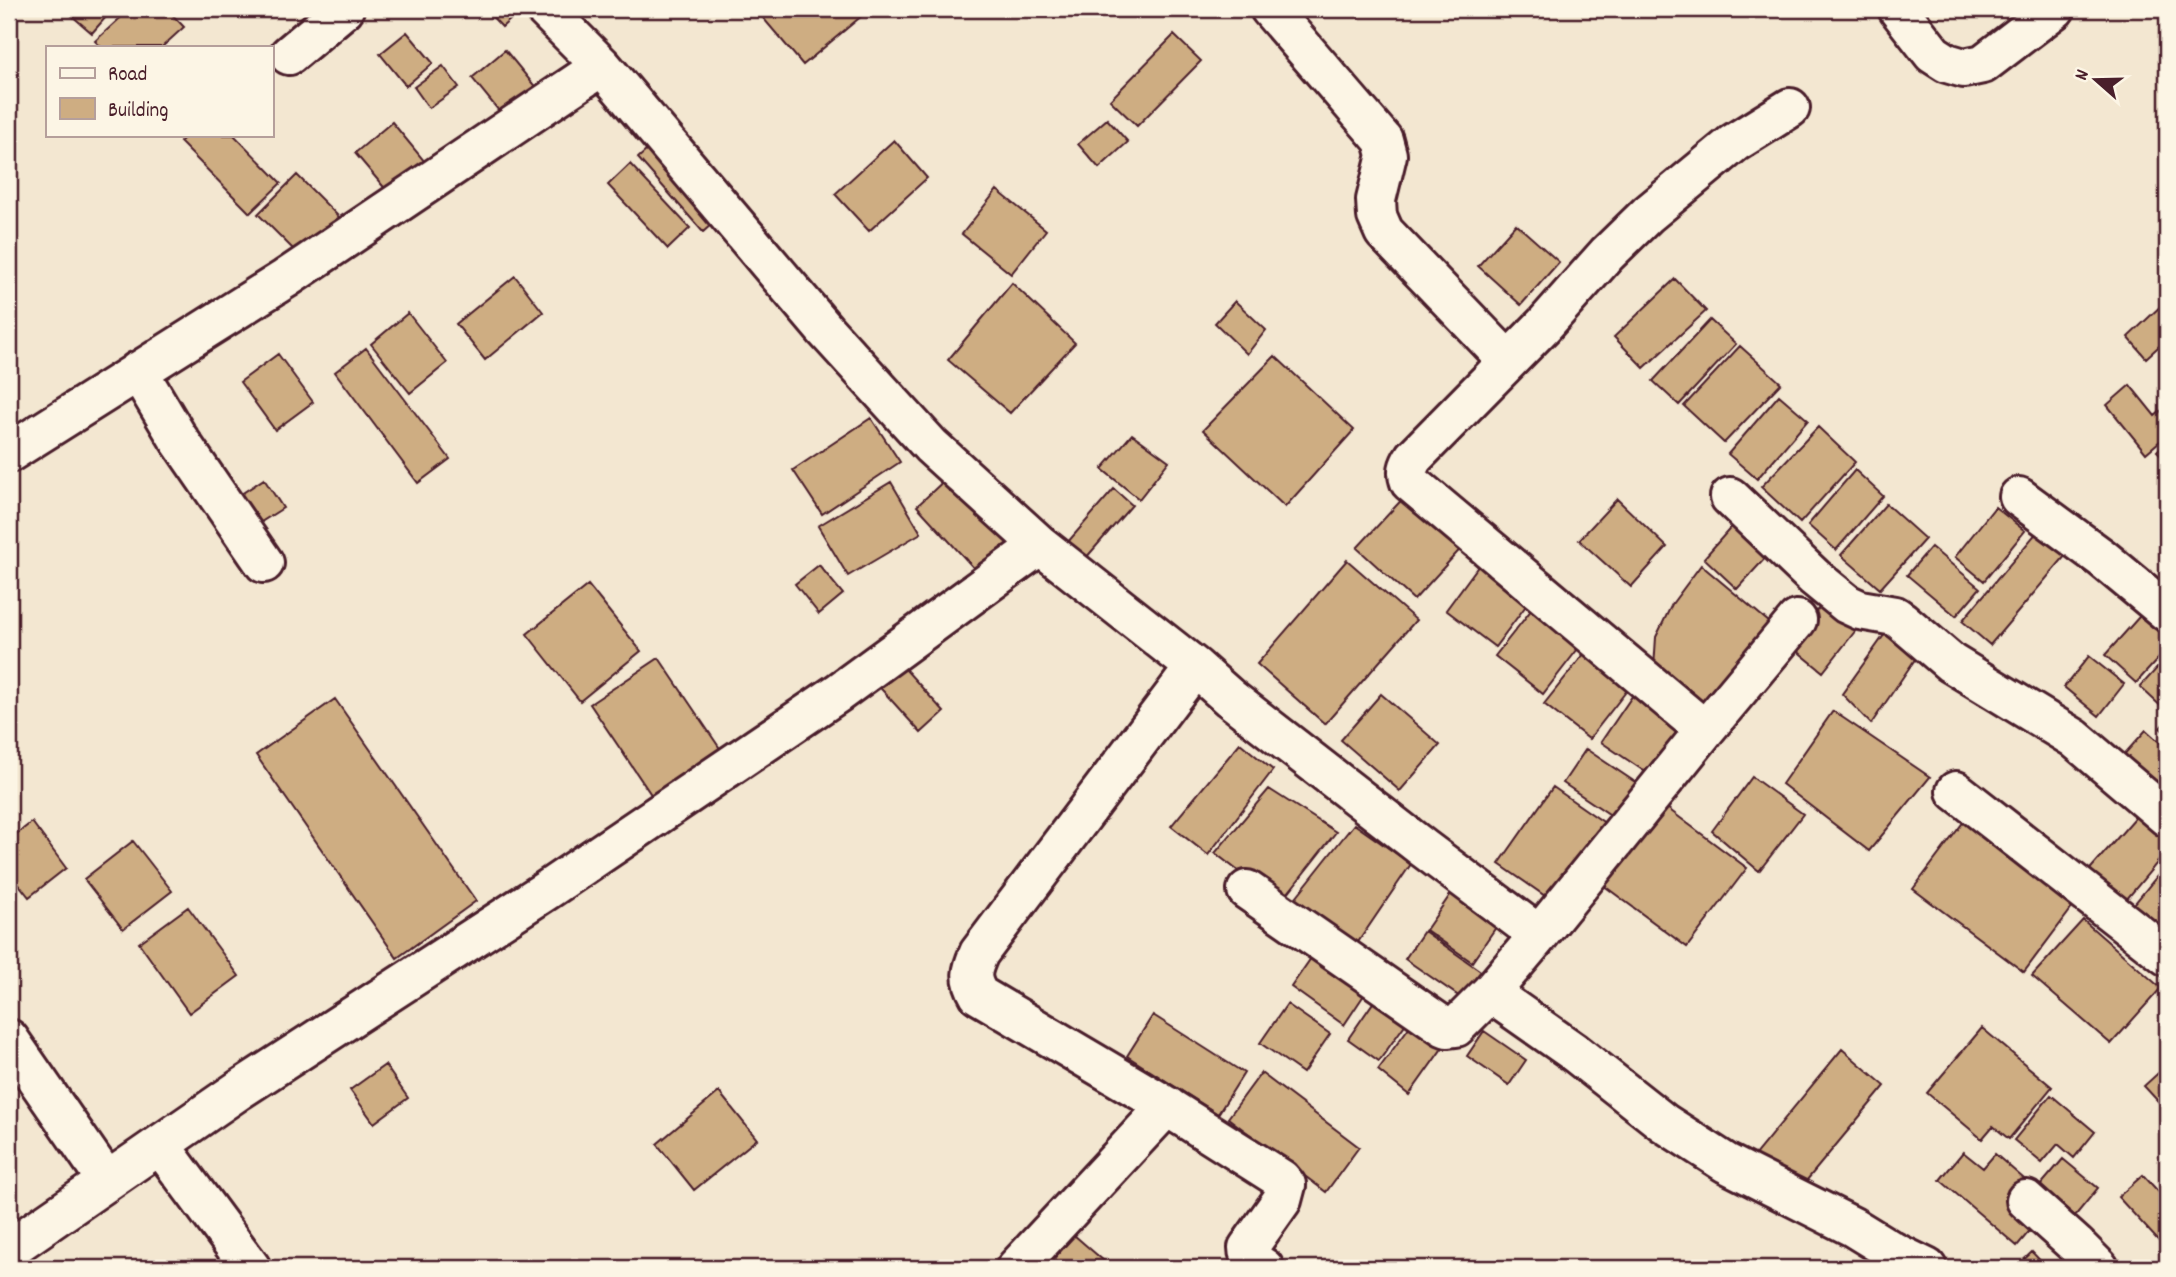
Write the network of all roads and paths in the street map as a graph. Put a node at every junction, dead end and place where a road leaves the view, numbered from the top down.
1 (344, 9) edge
2 (545, 9) edge
3 (1270, 9) edge
4 (1898, 9) edge
5 (2055, 9) edge
6 (289, 55) dead end
7 (603, 66) junction
8 (1790, 108) dead end
9 (1508, 361) junction
10 (138, 371) junction
11 (9, 453) edge
12 (2019, 496) dead end
13 (1730, 498) dead end
14 (1040, 545) junction
15 (264, 563) dead end
16 (2167, 612) edge
17 (1797, 620) dead end
18 (1195, 667) junction
19 (1704, 730) junction
20 (1956, 791) dead end
21 (2167, 817) edge
22 (1247, 890) dead end
23 (1539, 935) junction
24 (2167, 956) edge
25 (1490, 993) junction
26 (9, 1040) edge
27 (1167, 1106) junction
28 (160, 1144) junction
29 (107, 1181) junction
30 (2026, 1200) dead end
31 (17, 1255) edge
32 (1880, 1260) edge
33 (251, 1268) edge
34 (1016, 1268) edge
35 (1264, 1268) edge
36 (1927, 1268) edge
37 (2099, 1268) edge

1 - 6 street
2 - 7 street
3 - 9 street
4 - 5 street
7 - 10 street
7 - 14 street
8 - 9 street
9 - 19 street
10 - 11 street
10 - 15 street
12 - 16 street
13 - 21 street
14 - 18 street
14 - 28 street
17 - 19 street
18 - 23 street
18 - 27 street
19 - 23 street
20 - 24 street
22 - 25 street
23 - 25 street
25 - 32 street
26 - 29 street
27 - 34 street
27 - 35 street
28 - 29 street
28 - 33 street
29 - 31 street
30 - 37 street
32 - 36 street

